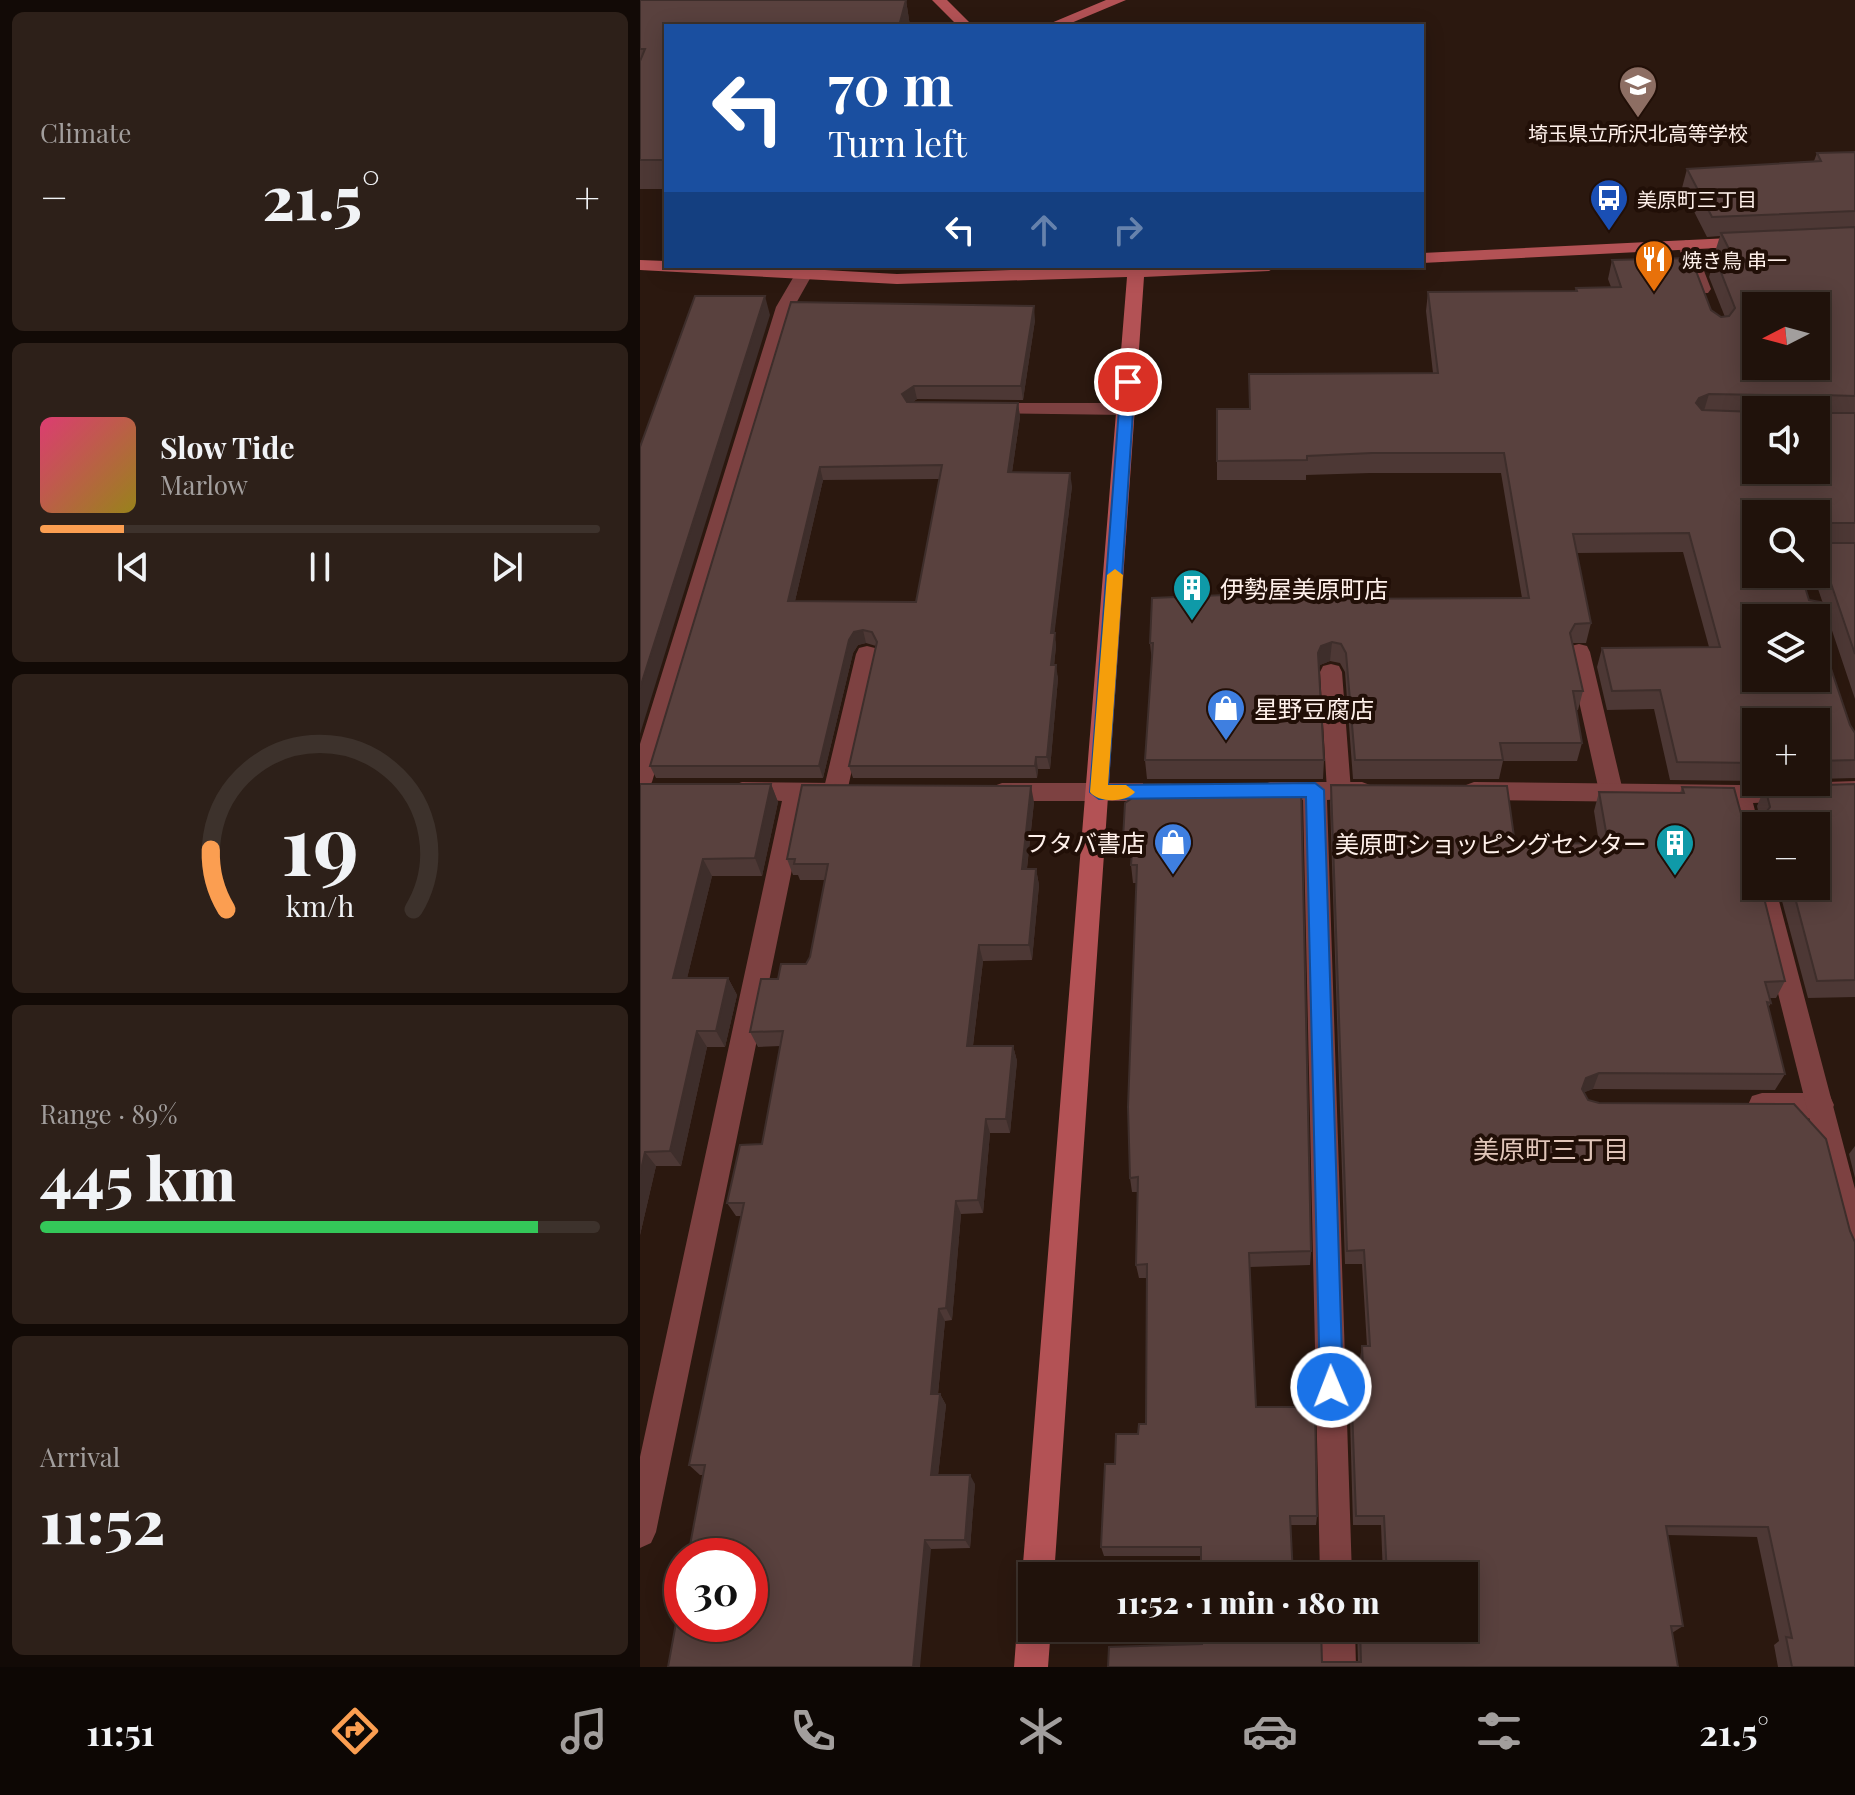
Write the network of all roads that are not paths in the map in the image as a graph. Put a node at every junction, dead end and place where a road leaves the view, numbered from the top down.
1 (939, 0) edge
2 (1119, 0) edge
3 (964, 24) edge
4 (1056, 24) edge
5 (1764, 242) edge
6 (1686, 245) junction
7 (1424, 258) edge
8 (640, 265) edge
9 (664, 266) edge
10 (689, 268) edge
11 (1181, 268) edge
12 (1137, 269) edge
13 (803, 275) junction
14 (1707, 301) edge
15 (962, 408) edge
16 (1127, 409) junction
17 (1579, 652) edge
18 (867, 654) dead end
19 (1331, 672) edge
20 (645, 787) edge
21 (1855, 790) edge
22 (718, 791) edge
23 (796, 791) junction
24 (1253, 791) edge
25 (1327, 791) junction
26 (1387, 791) edge
27 (1451, 791) edge
28 (1611, 791) junction
29 (835, 792) junction
30 (866, 792) edge
31 (975, 792) edge
32 (1099, 792) junction
33 (1191, 792) edge
34 (1739, 794) junction
35 (1744, 812) edge
36 (1767, 900) edge
37 (1729, 1105) edge
38 (1820, 1105) junction
39 (1855, 1244) edge
40 (640, 1532) edge
41 (1039, 1562) edge
42 (1336, 1562) edge
43 (1033, 1642) edge
44 (1338, 1642) edge
45 (1031, 1667) edge
46 (1339, 1667) edge

1 - 3 street
2 - 4 street
5 - 6 street
6 - 7 street
6 - 14 street
8 - 9 street
10 - 13 street
11 - 12 street
12 - 13 street
12 - 16 street
13 - 20 street
15 - 16 street
16 - 32 street
17 - 28 street
18 - 29 street
19 - 25 street
21 - 34 street
22 - 23 street
23 - 29 street
23 - 40 street
24 - 25 street
25 - 26 street
25 - 42 street
27 - 28 street
28 - 34 street
29 - 30 street
31 - 32 street
32 - 33 street
32 - 41 street
34 - 35 street
36 - 38 street
37 - 38 street
38 - 39 street
43 - 45 street
44 - 46 street

